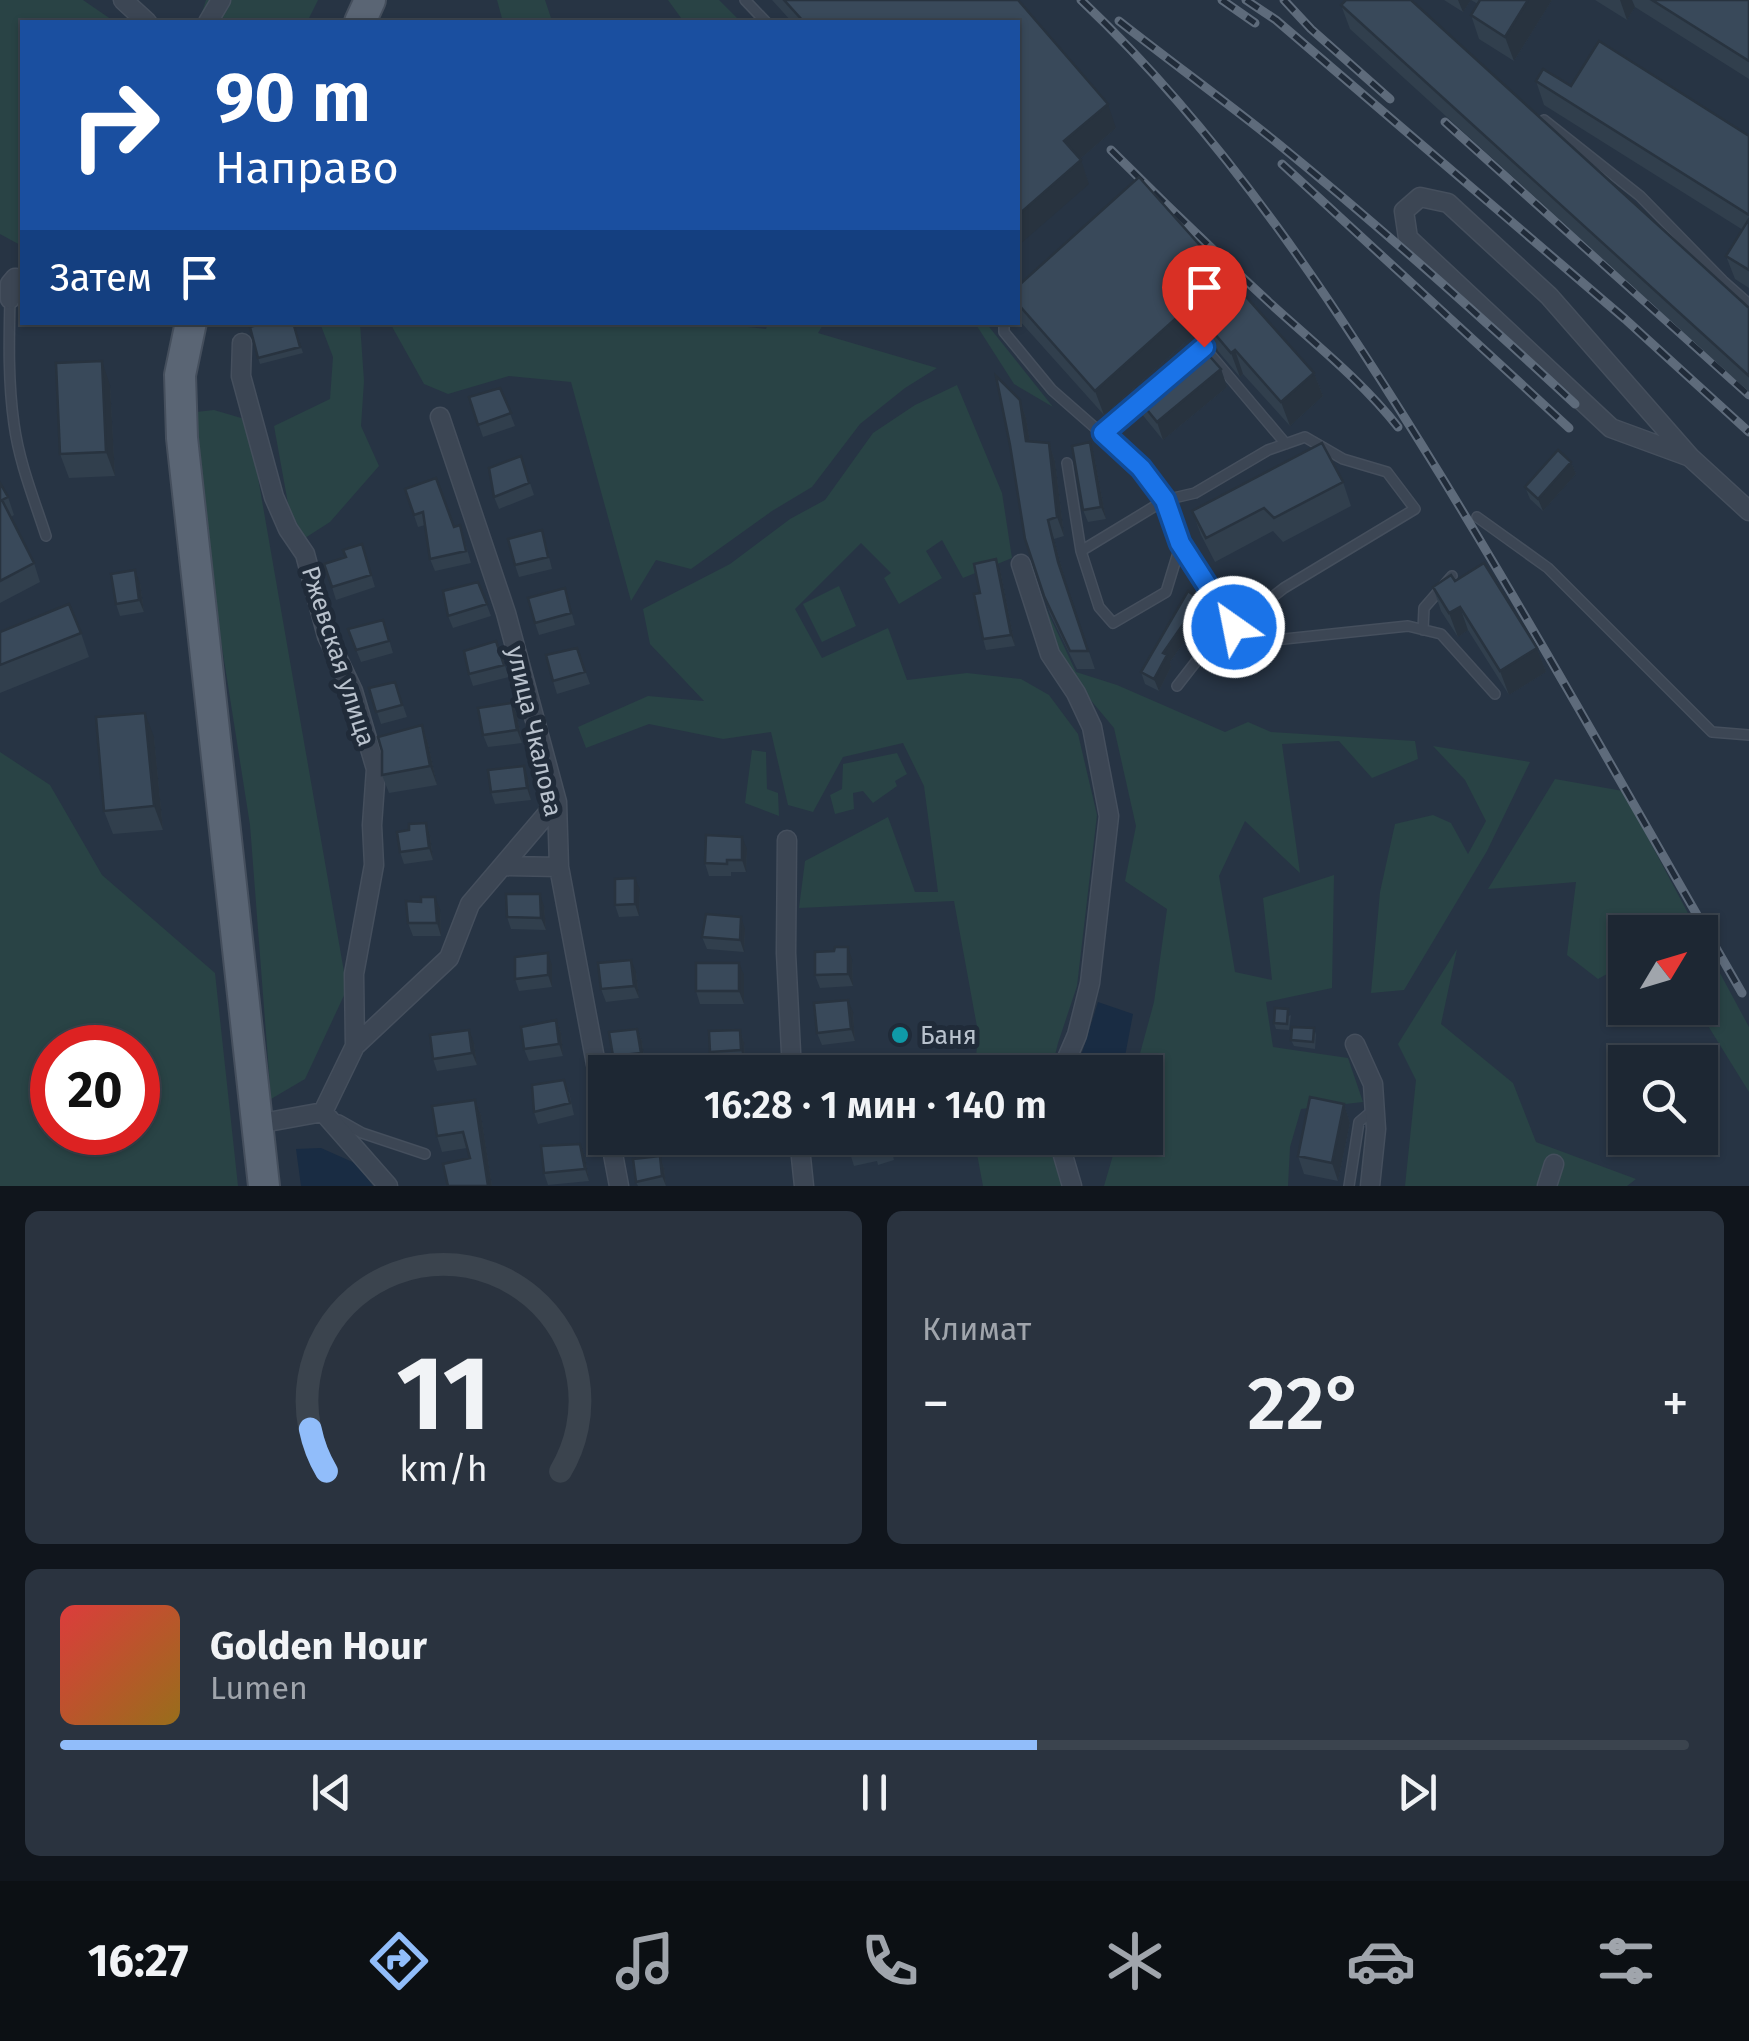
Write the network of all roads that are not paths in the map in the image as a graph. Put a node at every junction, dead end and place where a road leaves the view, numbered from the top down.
1 (123, 0) edge
2 (745, 0) edge
3 (145, 20) edge
4 (764, 20) edge
5 (1544, 120) edge
6 (20, 278) edge
7 (10, 300) joint
8 (1749, 304) edge
9 (1004, 325) edge
10 (183, 328) edge
11 (242, 343) dead end
12 (1190, 359) edge
13 (1161, 384) edge
14 (440, 417) dead end
15 (1103, 433) junction
16 (1286, 444) junction
17 (1690, 457) junction
18 (1066, 464) dead end
19 (1165, 500) junction
20 (1749, 511) edge
21 (1477, 517) dead end
22 (46, 536) dead end
23 (1180, 543) junction
24 (1081, 550) junction
25 (1021, 564) dead end
26 (1452, 576) edge
27 (1234, 627) junction
28 (1423, 630) junction
29 (1177, 686) dead end
30 (1495, 694) dead end
31 (1749, 736) edge
32 (557, 802) junction
33 (787, 840) dead end
34 (503, 866) junction
35 (559, 867) junction
36 (1355, 1044) dead end
37 (355, 1046) junction
38 (594, 1055) edge
39 (791, 1055) edge
40 (1068, 1055) edge
41 (1374, 1109) junction
42 (323, 1112) junction
43 (257, 1124) junction
44 (426, 1154) dead end
45 (613, 1155) edge
46 (801, 1155) edge
47 (1063, 1155) edge
48 (1554, 1164) dead end
49 (264, 1186) edge
50 (388, 1186) edge
51 (619, 1186) edge
52 (804, 1186) edge
53 (1072, 1186) edge
54 (1349, 1186) edge
55 (1370, 1186) edge
56 (1547, 1186) edge

1 - 3 street
2 - 4 lane
5 - 8 lane
6 - 7 street
7 - 22 lane
9 - 15 lane
10 - 43 main road
11 - 37 street, Ржевская улица
12 - 16 lane
13 - 15 lane
14 - 32 street, улица Чкалова
15 - 19 lane
16 - 19 lane
16 - 27 lane
17 - 17 street
17 - 20 street
18 - 24 lane
19 - 23 lane
19 - 24 lane
21 - 31 lane
23 - 24 lane
23 - 27 lane
25 - 40 street
26 - 28 lane
27 - 28 lane
27 - 29 lane
28 - 30 lane
32 - 34 street
32 - 35 street, улица Чкалова
33 - 39 street
34 - 35 street
34 - 37 street
35 - 38 street, улица Чкалова
36 - 41 street
37 - 42 street, Ржевская улица
41 - 54 lane
41 - 55 street
42 - 43 street
42 - 44 lane
42 - 50 street
43 - 49 main road
45 - 51 street
46 - 52 street
47 - 53 street
48 - 56 street

